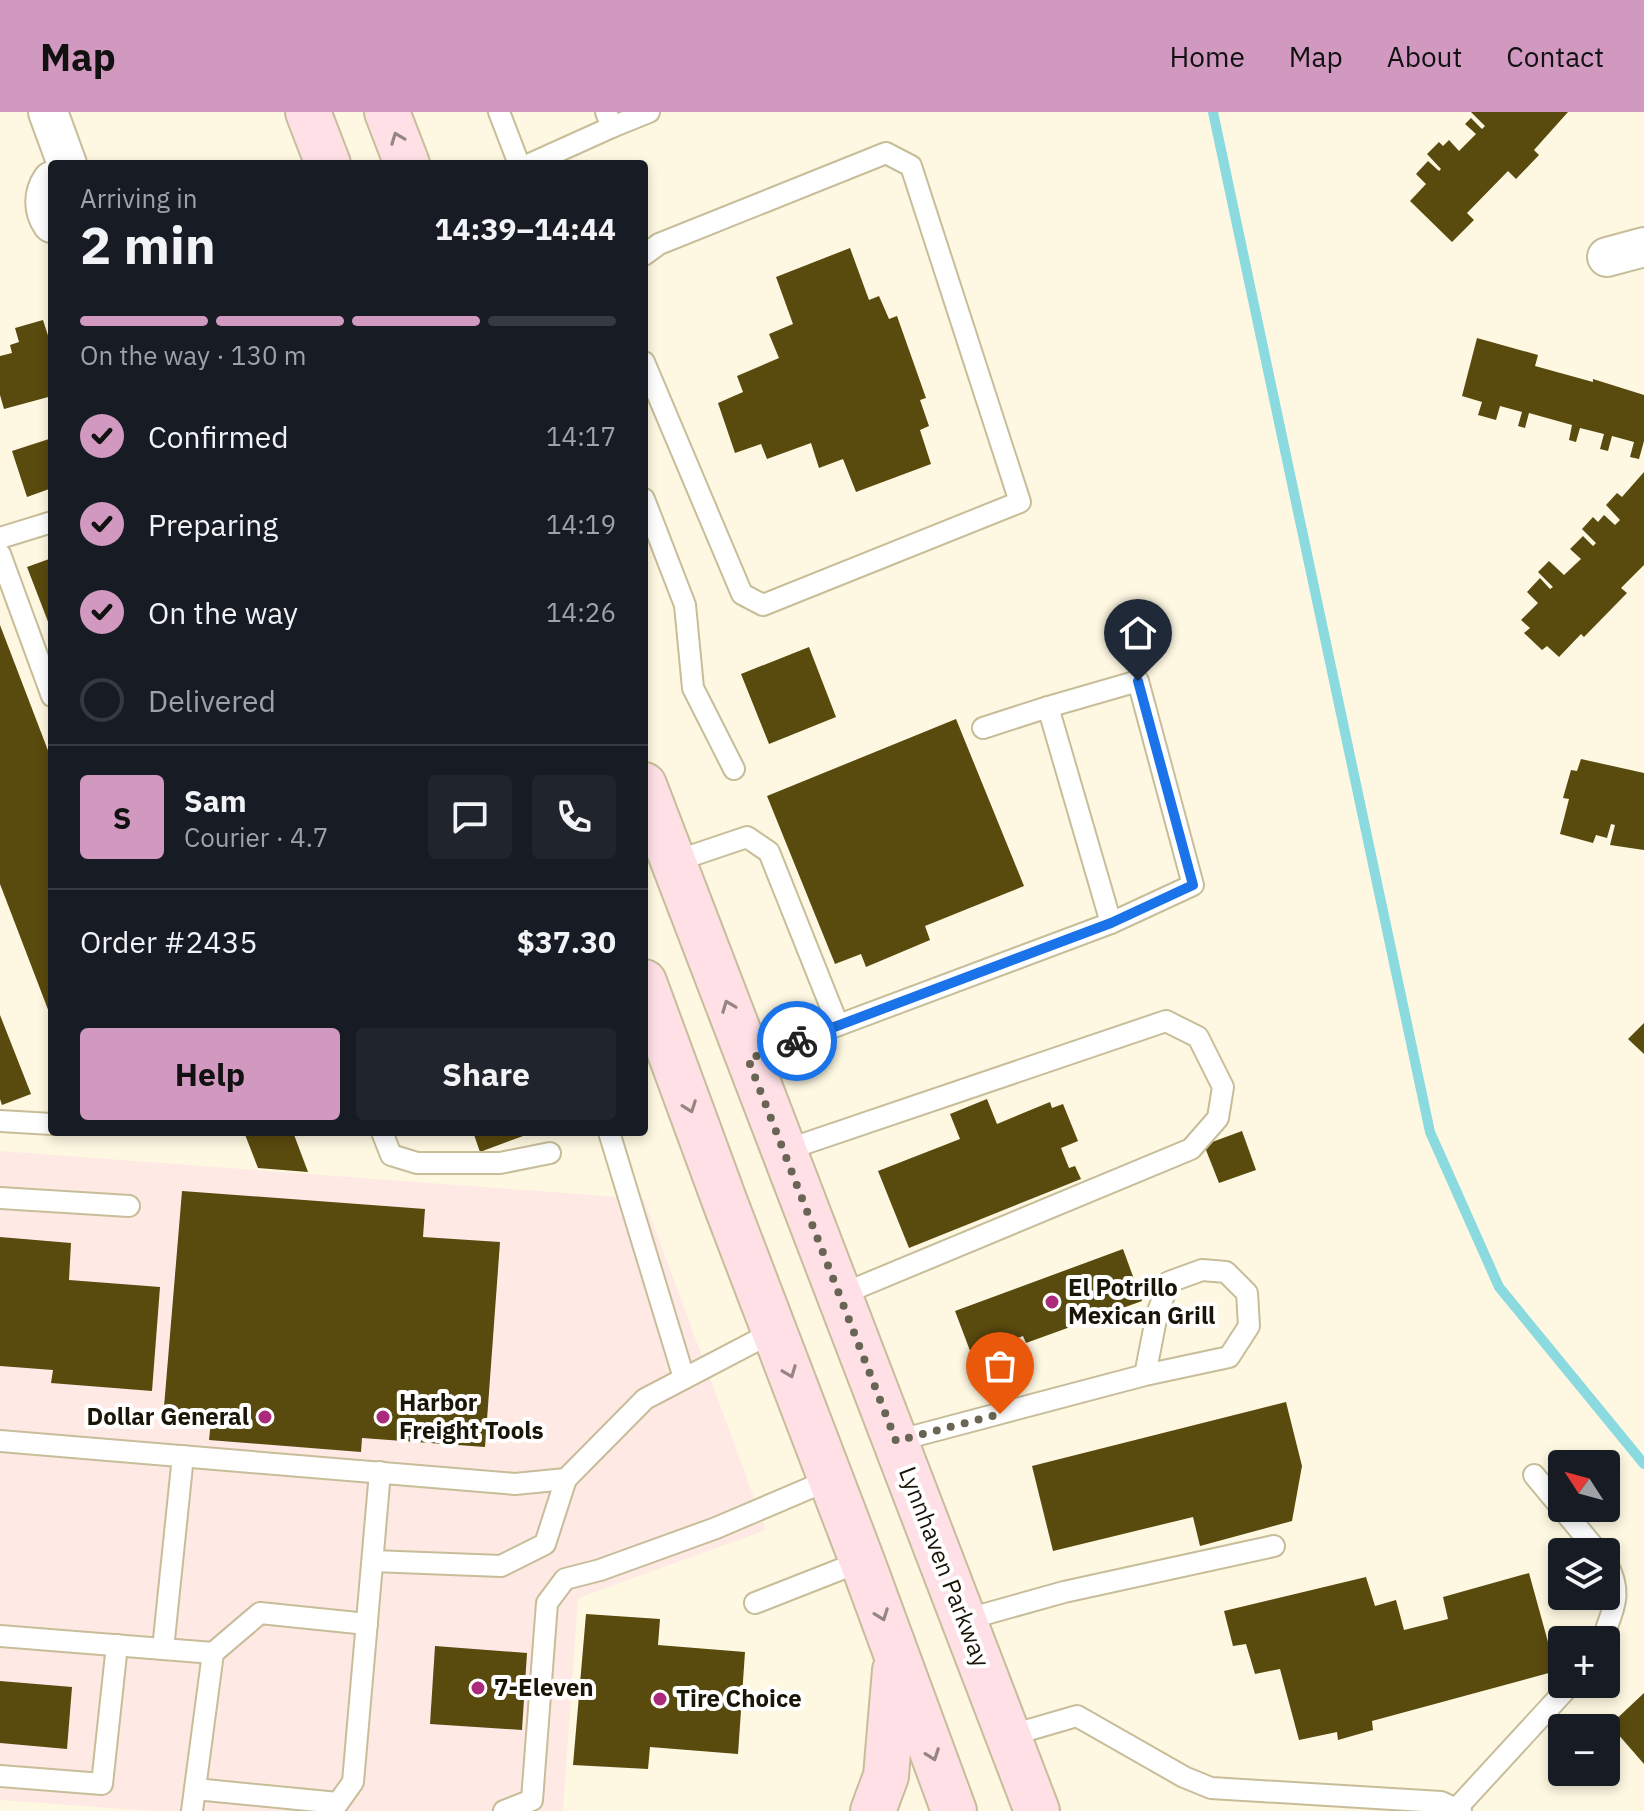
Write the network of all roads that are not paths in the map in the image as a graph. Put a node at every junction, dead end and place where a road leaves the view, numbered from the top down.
1 (48, 112) edge
2 (308, 112) edge
3 (387, 112) edge
4 (499, 112) edge
5 (649, 112) edge
6 (609, 119) edge
7 (66, 160) edge
8 (326, 160) edge
9 (405, 160) edge
10 (517, 160) edge
11 (537, 160) edge
12 (48, 190) edge
13 (48, 214) edge
14 (1644, 247) edge
15 (648, 252) edge
16 (1607, 257) dead end
17 (648, 371) edge
18 (648, 509) edge
19 (48, 523) edge
20 (0, 538) edge
21 (0, 554) edge
22 (48, 685) edge
23 (1048, 707) junction
24 (983, 728) dead end
25 (734, 769) dead end
26 (648, 796) edge
27 (673, 862) junction
28 (1111, 923) junction
29 (648, 1003) edge
30 (838, 1025) junction
31 (748, 1059) junction
32 (0, 1121) edge
33 (48, 1124) edge
34 (384, 1136) edge
35 (610, 1136) edge
36 (783, 1151) junction
37 (550, 1153) dead end
38 (0, 1198) edge
39 (129, 1206) dead end
40 (840, 1295) junction
41 (775, 1331) junction
42 (1145, 1375) junction
43 (684, 1378) junction
44 (0, 1441) edge
45 (896, 1441) junction
46 (183, 1456) junction
47 (380, 1472) junction
48 (1534, 1475) dead end
49 (566, 1479) junction
50 (831, 1479) junction
51 (1586, 1538) edge
52 (1274, 1546) dead end
53 (373, 1561) junction
54 (862, 1561) junction
55 (755, 1603) dead end
56 (964, 1620) junction
57 (367, 1624) junction
58 (0, 1636) edge
59 (117, 1645) junction
60 (163, 1649) junction
61 (213, 1653) junction
62 (897, 1655) junction
63 (1559, 1698) edge
64 (1008, 1736) junction
65 (0, 1776) edge
66 (195, 1789) junction
67 (1459, 1810) edge
68 (192, 1811) edge
69 (504, 1811) edge
70 (873, 1811) edge
71 (954, 1811) edge
72 (1037, 1811) edge

1 - 7 street
2 - 8 main road
9 -> 3 main road
4 - 10 lane
5 - 6 lane
6 - 11 lane
12 - 13 street
14 - 16 street
15 - 17 lane
18 - 25 lane
19 - 20 lane
21 - 22 lane
23 - 24 lane
23 - 28 lane
23 - 28 lane
26 - 27 main road, Lynnhaven Parkway
27 - 30 lane
31 -> 27 main road, Lynnhaven Parkway
28 - 30 lane
29 -> 41 main road
30 - 31 lane
31 - 36 main road, Lynnhaven Parkway
32 - 33 lane
34 - 37 lane
35 - 43 lane
36 - 40 main road, Lynnhaven Parkway
36 - 40 lane
38 - 39 lane
40 - 45 main road, Lynnhaven Parkway
41 - 43 lane
41 -> 50 main road
42 - 42 lane
42 - 45 lane
43 - 49 lane
44 - 46 lane
45 - 56 main road, Lynnhaven Parkway
46 - 47 lane
46 - 60 lane
47 - 49 lane
47 - 53 lane
48 - 51 lane
49 - 53 lane
50 - 54 main road
50 - 69 lane
52 - 56 lane
53 - 57 lane
54 - 55 lane
54 -> 62 main road
56 - 64 main road, Lynnhaven Parkway
57 - 61 lane
57 - 66 lane
58 - 59 lane
59 - 60 lane
59 - 65 lane
60 - 61 lane
61 - 66 lane
62 - 70 main road
62 -> 71 main road
63 - 67 lane
64 - 67 lane
64 - 72 main road, Lynnhaven Parkway
66 - 68 lane

